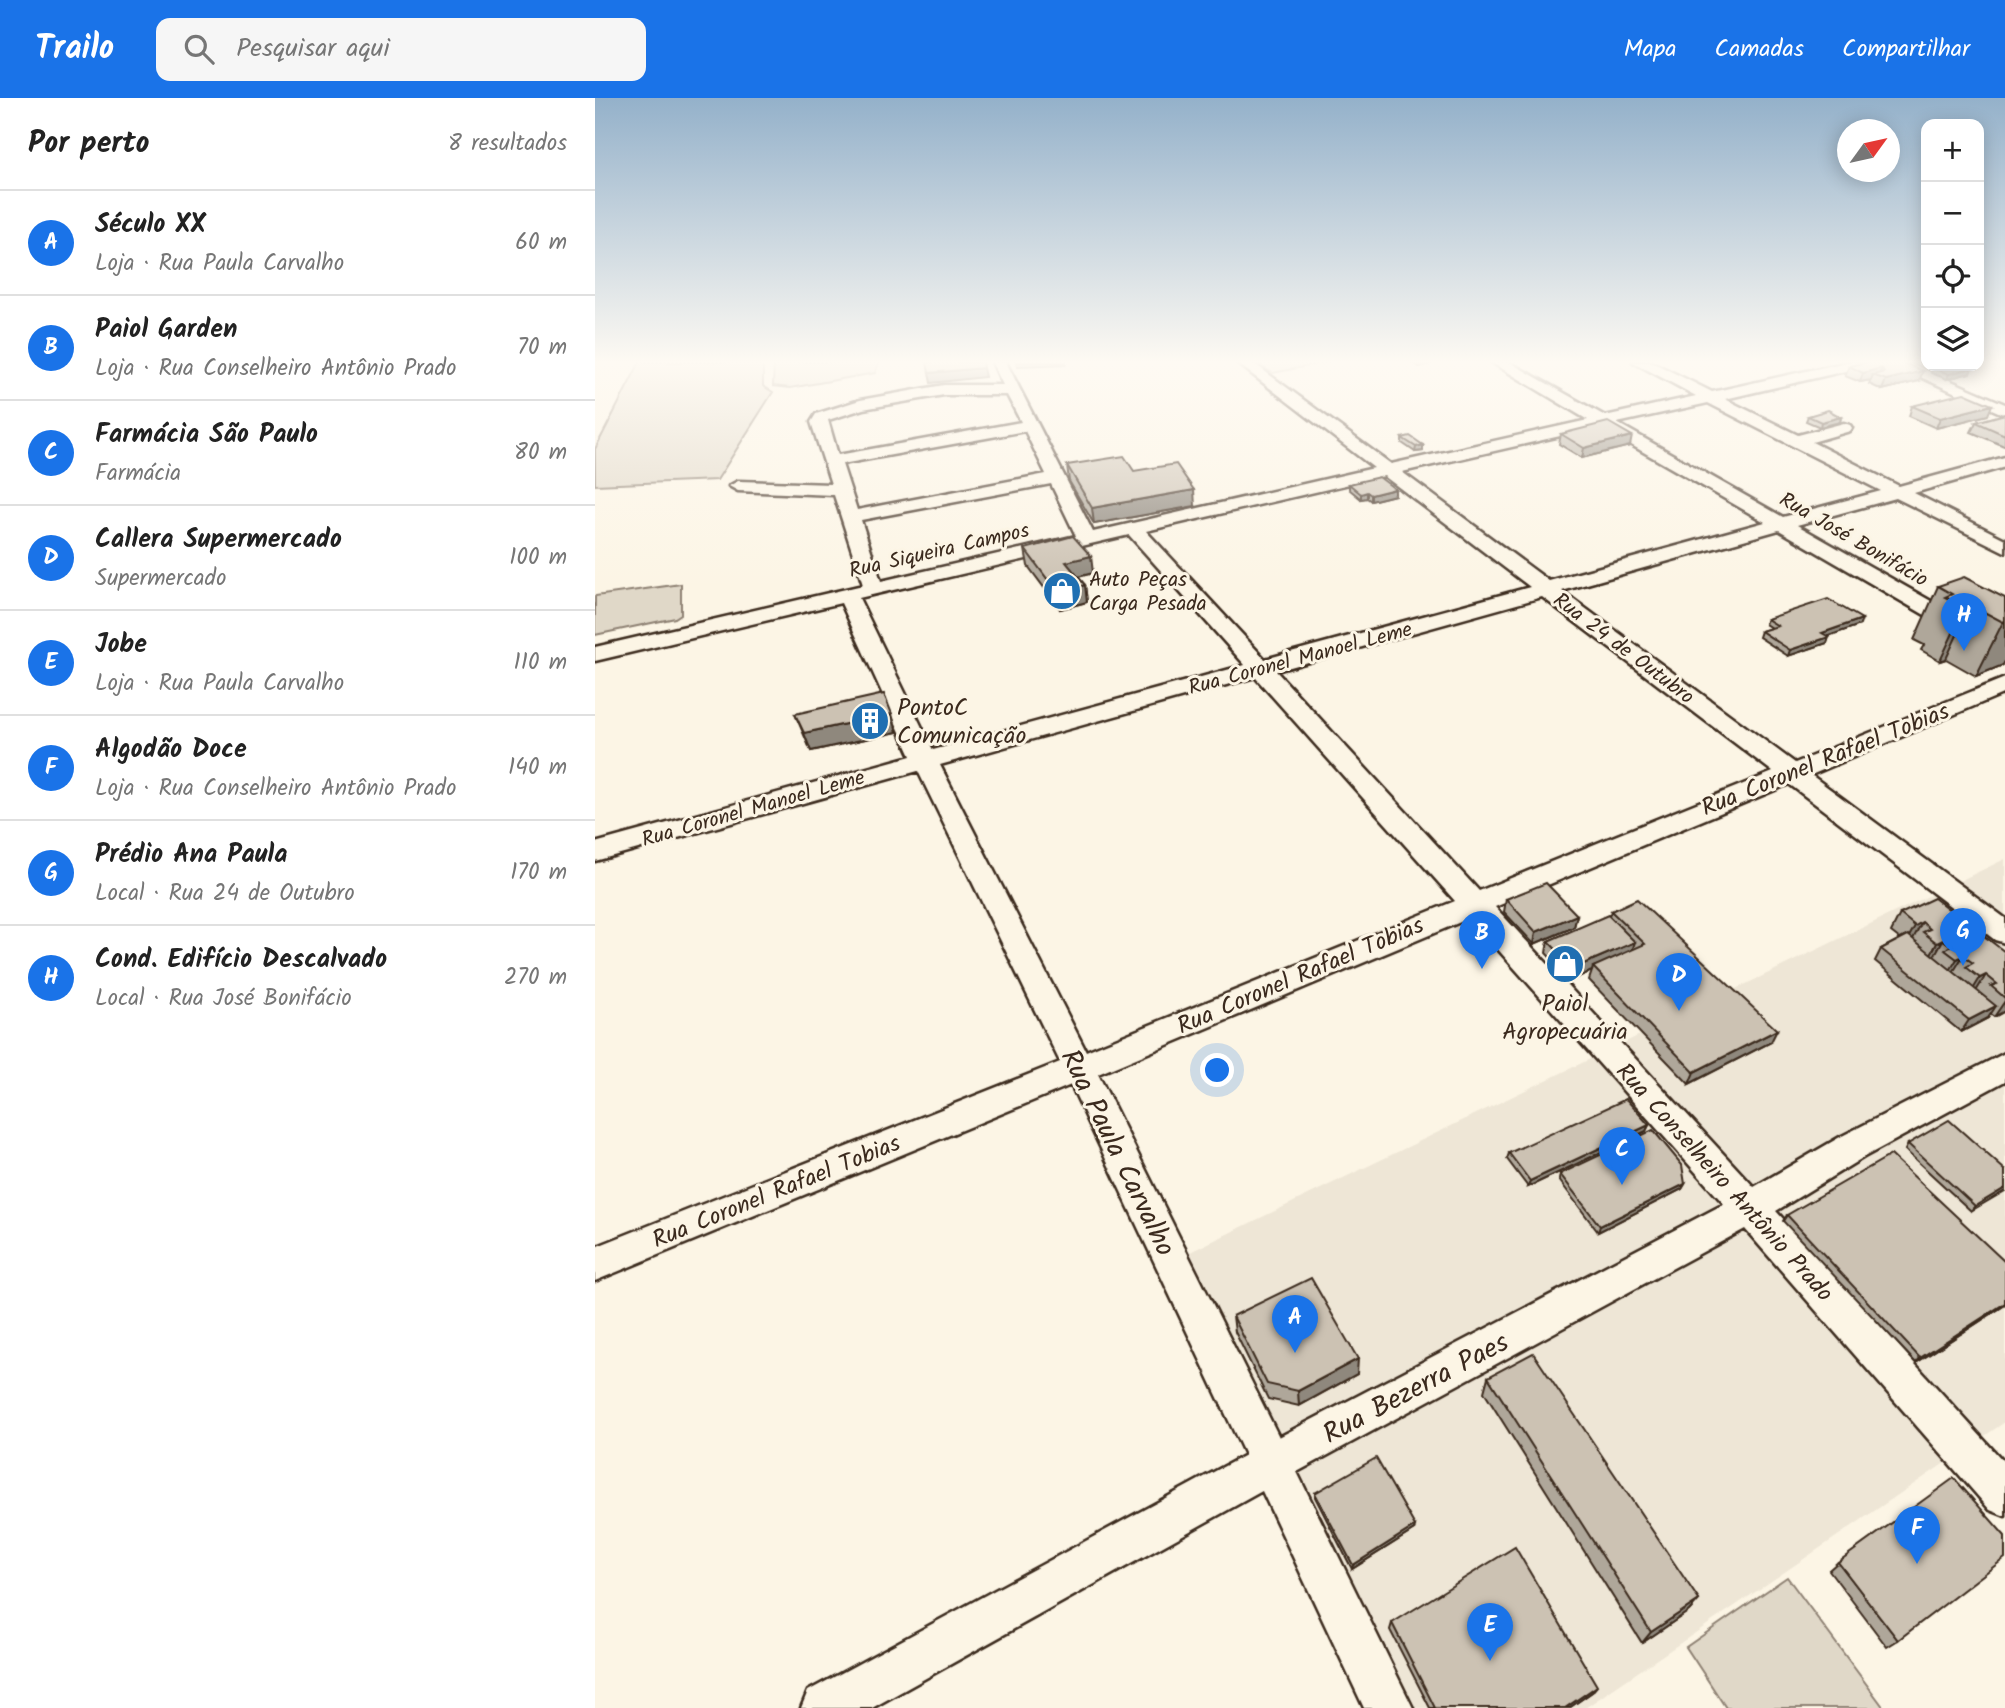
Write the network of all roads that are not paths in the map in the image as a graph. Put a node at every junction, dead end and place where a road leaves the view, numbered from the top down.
1 (824, 437) edge
2 (964, 437) edge
3 (1036, 437) edge
4 (1341, 437) edge
5 (1536, 437) edge
6 (1630, 437) edge
7 (1788, 437) edge
8 (1810, 437) edge
9 (1796, 441) junction
10 (831, 461) junction
11 (2005, 462) edge
12 (1385, 471) junction
13 (1055, 478) junction
14 (738, 486) dead end
15 (840, 490) junction
16 (1897, 491) junction
17 (850, 517) junction
18 (1782, 523) junction
19 (1133, 528) junction
20 (1087, 538) junction
21 (2005, 546) edge
22 (1545, 589) junction
23 (861, 593) junction
24 (2005, 652) edge
25 (595, 654) edge
26 (1261, 669) junction
27 (2005, 685) edge
28 (925, 760) junction
29 (1793, 773) junction
30 (595, 852) edge
31 (1473, 903) junction
32 (2005, 933) edge
33 (2005, 1066) edge
34 (1079, 1068) junction
35 (1750, 1208) junction
36 (595, 1264) edge
37 (1270, 1464) junction
38 (2005, 1496) edge
39 (825, 1708) edge
40 (1389, 1708) edge

1 - 10 street, Rua Paula Carvalho
2 - 10 street
3 - 13 street
4 - 12 street, Rua 24 de Outubro
5 - 12 street, Rua Siqueira Campos
6 - 18 street, Rua José Bonifácio
7 - 9 street
8 - 9 street
9 - 16 street
10 - 15 street, Rua Paula Carvalho
11 - 16 street, Rua Coronel Manoel Leme
12 - 19 street, Rua Siqueira Campos
12 - 22 street, Rua 24 de Outubro
13 - 17 street
13 - 20 street
14 - 15 street
15 - 17 street, Rua Paula Carvalho
16 - 18 street, Rua Coronel Manoel Leme
16 - 21 street
17 - 23 street, Rua Paula Carvalho
18 - 22 street, Rua Coronel Manoel Leme
18 - 24 street, Rua José Bonifácio
19 - 20 street, Rua Siqueira Campos
19 - 26 street, Rua Conselheiro Antônio Prado
20 - 23 street, Rua Siqueira Campos
22 - 26 street, Rua Coronel Manoel Leme
22 - 29 street, Rua 24 de Outubro
23 - 25 street, Rua Siqueira Campos
23 - 28 street, Rua Paula Carvalho
26 - 28 street, Rua Coronel Manoel Leme
26 - 31 street, Rua Conselheiro Antônio Prado
27 - 29 street, Rua Coronel Rafael Tobias
28 - 30 street, Rua Coronel Manoel Leme
28 - 34 street, Rua Paula Carvalho
29 - 31 street, Rua Coronel Rafael Tobias
29 - 32 street, Rua 24 de Outubro
31 - 34 street, Rua Coronel Rafael Tobias
31 - 35 street, Rua Conselheiro Antônio Prado
33 - 35 street, Rua Bezerra Paes
34 - 36 street, Rua Coronel Rafael Tobias
34 - 37 street, Rua Paula Carvalho
35 - 37 street, Rua Bezerra Paes
35 - 38 street, Rua Conselheiro Antônio Prado
37 - 39 street, Rua Bezerra Paes
37 - 40 street, Rua Paula Carvalho

